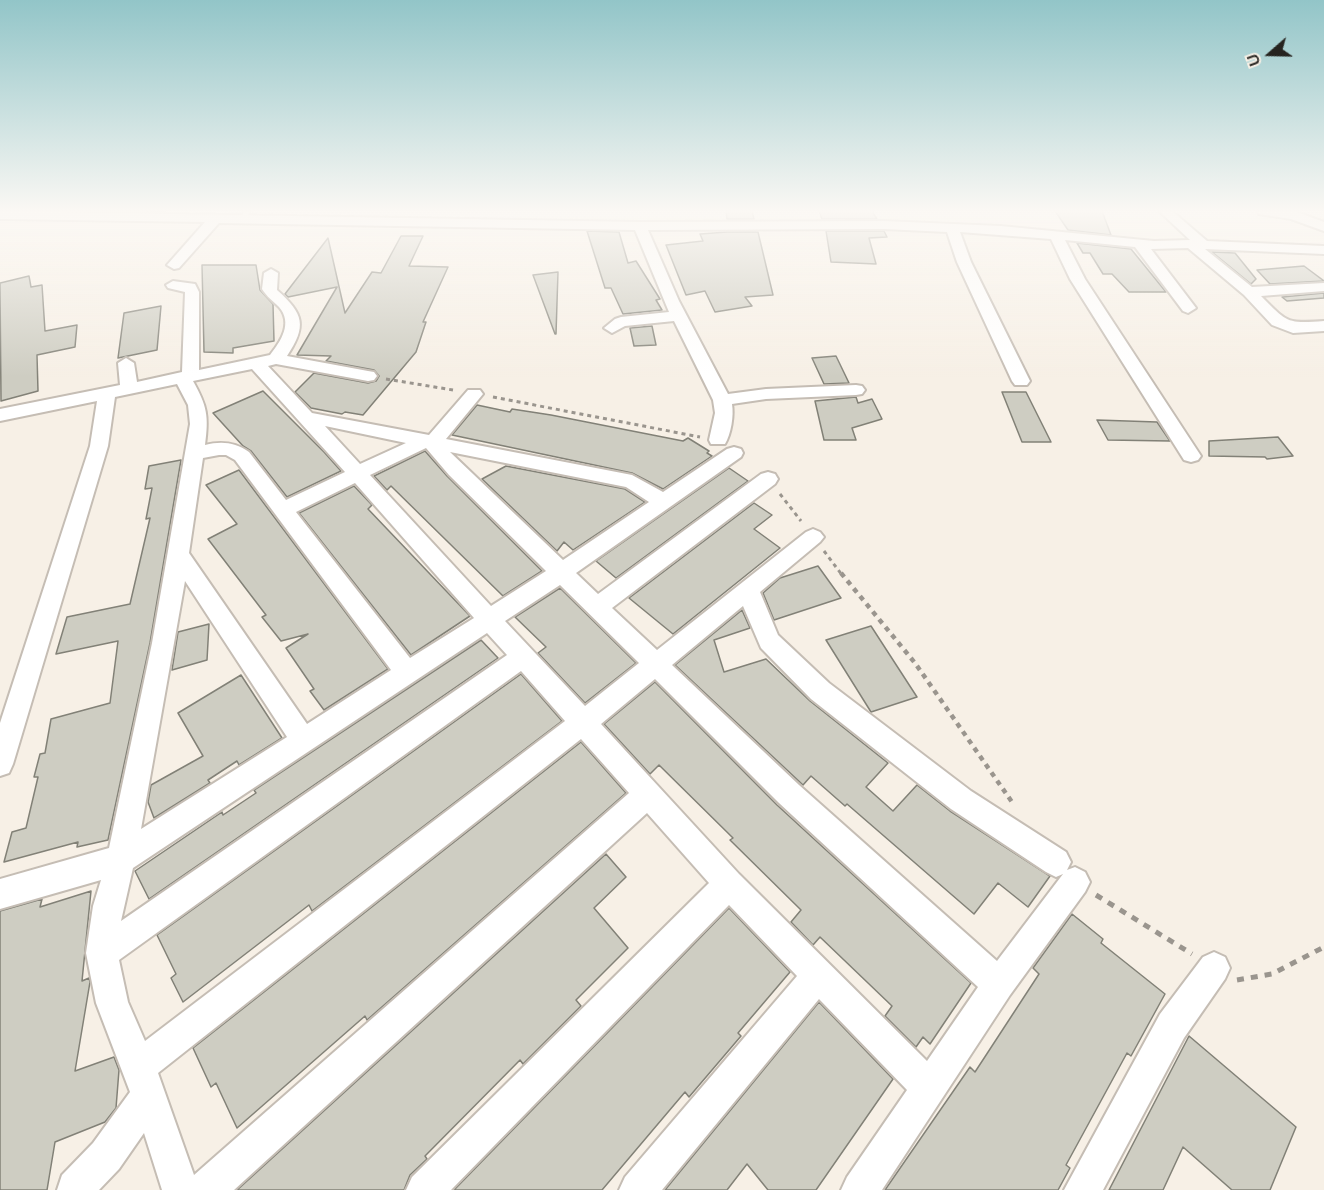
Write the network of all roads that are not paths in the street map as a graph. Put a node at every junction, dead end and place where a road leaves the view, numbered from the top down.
1 (657, 267) edge
2 (966, 267) edge
3 (1070, 267) edge
4 (1157, 267) edge
5 (1221, 267) edge
6 (271, 273) dead end
7 (172, 285) dead end
8 (1324, 287) edge
9 (1249, 292) junction
10 (1188, 308) dead end
11 (680, 316) junction
12 (1324, 326) edge
13 (612, 328) dead end
14 (276, 359) junction
15 (126, 363) dead end
16 (256, 363) junction
17 (186, 376) junction
18 (368, 376) road end
19 (1021, 381) dead end
20 (129, 390) junction
21 (856, 390) dead end
22 (107, 394) junction
23 (474, 394) road end
24 (722, 400) junction
25 (0, 415) edge
26 (306, 417) junction
27 (430, 441) junction
28 (194, 454) junction
29 (1191, 456) dead end
30 (356, 473) junction
31 (768, 479) road end
32 (664, 502) junction
33 (282, 510) junction
34 (813, 537) road end
35 (178, 553) junction
36 (562, 572) junction
37 (748, 589) junction
38 (597, 607) junction
39 (490, 619) junction
40 (523, 657) junction
41 (657, 663) junction
42 (407, 673) junction
43 (583, 723) junction
44 (303, 741) junction
45 (0, 764) edge
46 (648, 794) junction
47 (121, 859) junction
48 (729, 884) junction
49 (0, 894) edge
50 (102, 954) junction
51 (1214, 968) road end
52 (818, 976) junction
53 (999, 984) junction
54 (144, 1081) junction
55 (930, 1089) junction
56 (75, 1188) dead end
57 (181, 1190) edge
58 (206, 1190) edge
59 (425, 1190) edge
60 (638, 1190) edge
61 (860, 1190) edge
62 (1083, 1190) edge

1 - 11 street
2 - 19 street
3 - 29 street
4 - 10 street
5 - 9 street
6 - 14 street
7 - 17 street
8 - 9 street
9 - 12 street
11 - 13 street
11 - 24 street
14 - 16 street
14 - 18 street
15 - 20 street
16 - 17 street
16 - 26 street
17 - 20 street
17 - 28 street
20 - 22 street
21 - 24 street
22 - 25 street
22 - 45 street
23 - 27 street
24 - 32 street
26 - 27 street
26 - 30 street
27 - 30 street
27 - 32 street
27 - 36 street
28 - 33 street
28 - 35 street
30 - 33 street
30 - 39 street
31 - 38 street
32 - 36 street
33 - 42 street
34 - 37 street
35 - 44 street
35 - 47 street
36 - 38 street
36 - 39 street
37 - 41 street
37 - 53 street
38 - 41 street
39 - 40 street
39 - 42 street
40 - 43 street
40 - 50 street
41 - 43 street
41 - 53 street
42 - 44 street
43 - 46 street
43 - 54 street
44 - 47 street
46 - 48 street
46 - 58 street
47 - 49 street
47 - 50 street
48 - 52 street
48 - 59 street
50 - 54 street
51 - 62 street
52 - 55 street
52 - 60 street
53 - 55 street
54 - 56 street
54 - 57 street
55 - 61 street

